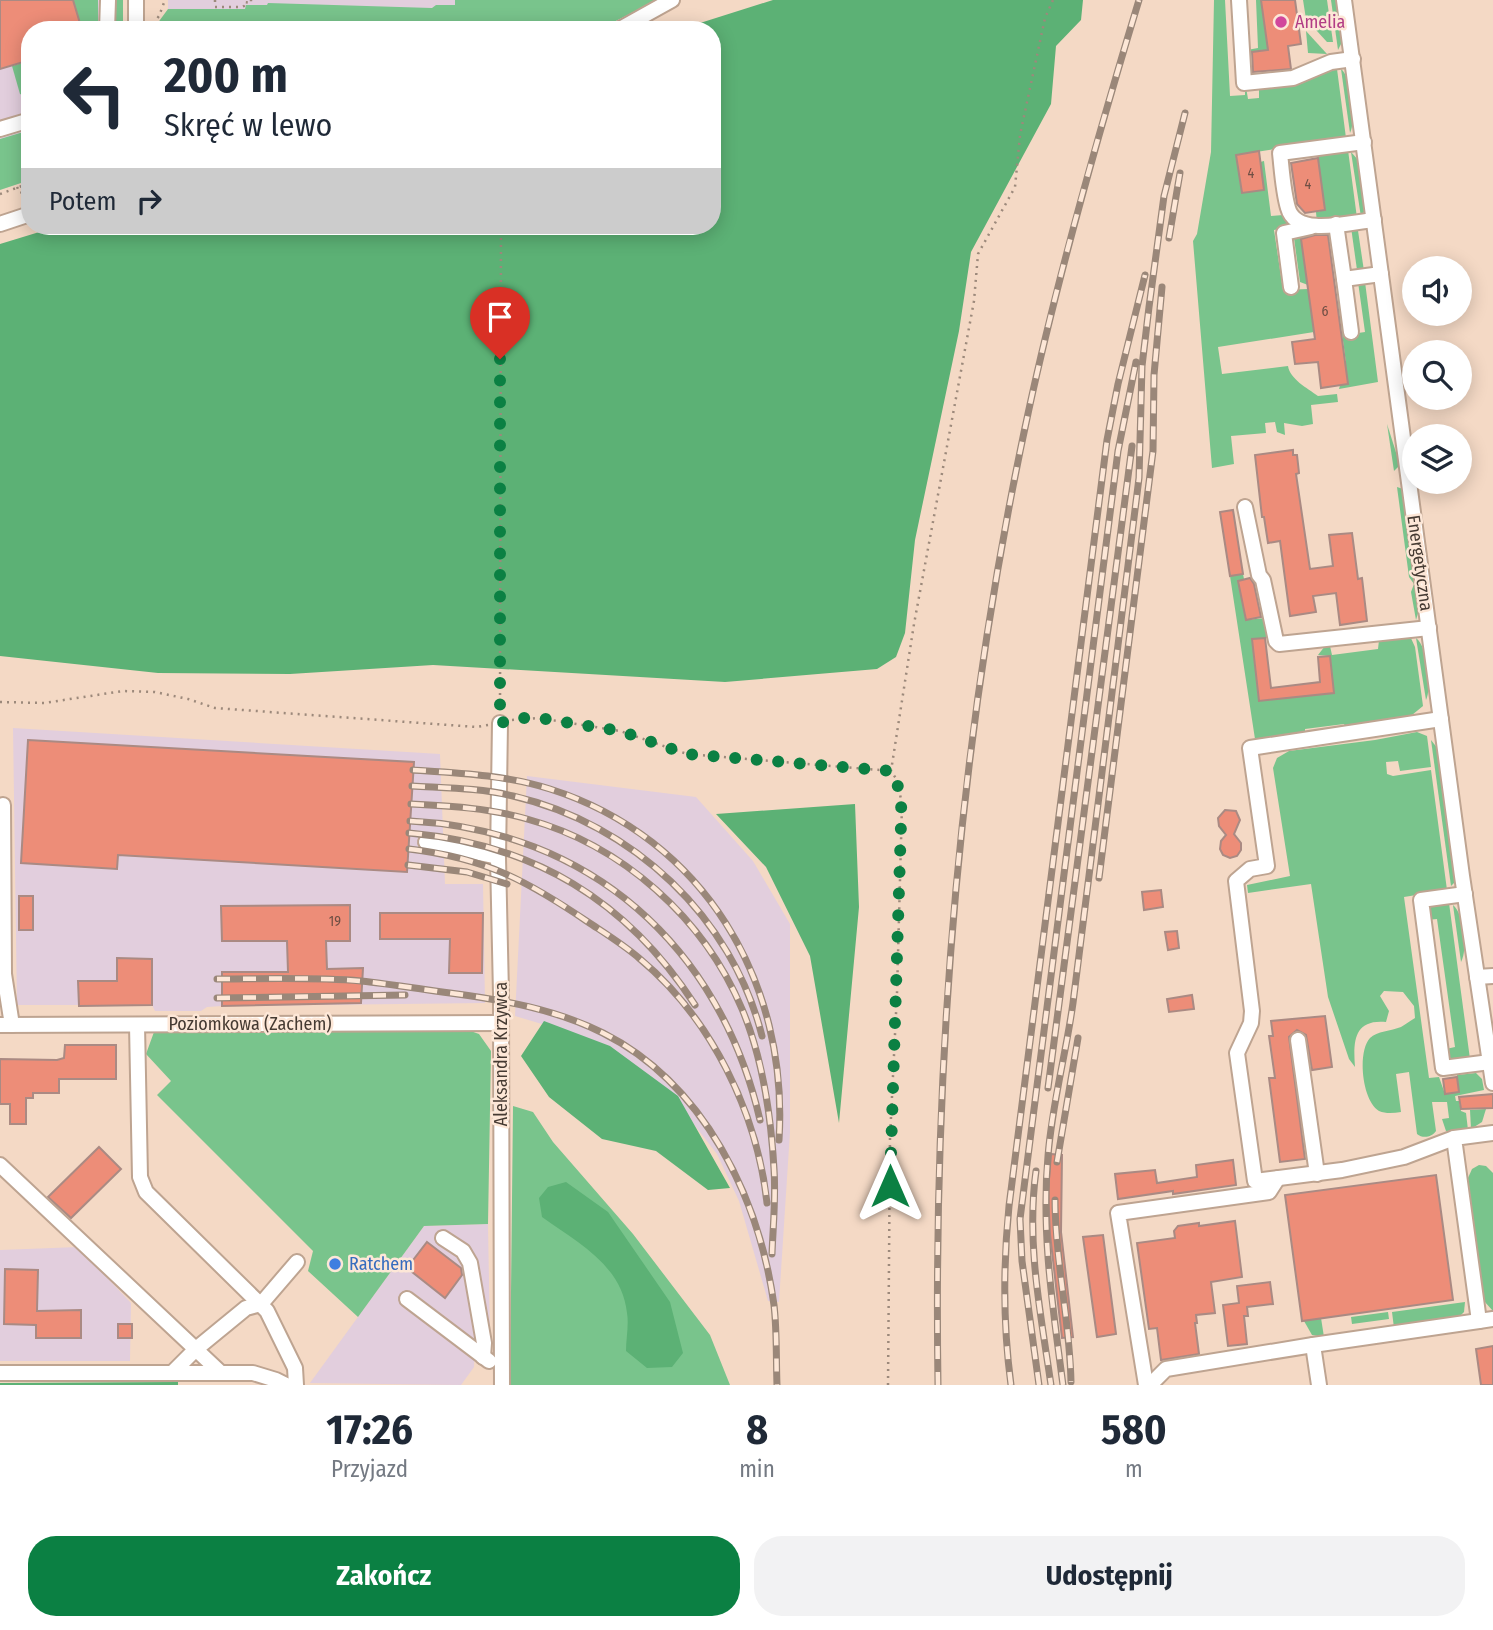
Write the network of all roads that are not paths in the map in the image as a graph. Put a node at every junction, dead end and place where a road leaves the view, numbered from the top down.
1 (108, 0) edge
2 (136, 0) edge
3 (672, 0) edge
4 (1240, 0) edge
5 (1345, 0) edge
6 (107, 21) edge
7 (136, 21) edge
8 (634, 21) edge
9 (1353, 59) junction
10 (21, 123) edge
11 (0, 129) edge
12 (1364, 142) junction
13 (21, 217) edge
14 (1374, 220) junction
15 (0, 224) edge
16 (1336, 224) junction
17 (1311, 227) junction
18 (1381, 274) junction
19 (1344, 279) junction
20 (1291, 287) dead end
21 (1351, 332) dead end
22 (1245, 507) dead end
23 (1429, 628) junction
24 (1441, 719) junction
25 (500, 723) road end
26 (3, 805) dead end
27 (426, 842) dead end
28 (498, 857) junction
29 (1465, 894) junction
30 (1493, 976) edge
31 (1478, 977) junction
32 (500, 1023) junction
33 (6, 1025) edge
34 (137, 1025) junction
35 (1298, 1040) dead end
36 (1490, 1062) junction
37 (1493, 1083) edge
38 (1493, 1133) edge
39 (1454, 1138) junction
40 (0, 1165) edge
41 (1317, 1174) junction
42 (1278, 1178) junction
43 (443, 1238) dead end
44 (297, 1262) dead end
45 (407, 1300) dead end
46 (261, 1304) junction
47 (1486, 1320) edge
48 (1313, 1345) junction
49 (196, 1349) junction
50 (483, 1357) junction
51 (0, 1373) edge
52 (172, 1373) junction
53 (221, 1373) junction
54 (502, 1378) edge
55 (286, 1385) edge
56 (296, 1385) edge
57 (1148, 1385) edge
58 (1319, 1385) edge

1 - 6 street
2 - 7 street
3 - 8 street
4 - 9 street
5 - 9 street, Energetyczna
9 - 12 street, Energetyczna
10 - 11 street
12 - 14 street, Energetyczna
12 - 17 street
13 - 15 street
14 - 16 street
14 - 18 street, Energetyczna
16 - 17 street
16 - 19 street
17 - 20 street
18 - 19 street
18 - 23 street, Energetyczna
19 - 21 street
22 - 23 street
23 - 24 street, Energetyczna
24 - 29 street, Energetyczna
24 - 42 street
25 - 28 street, Aleksandra Krzywca
26 - 33 street
27 - 28 street
28 - 32 street, Aleksandra Krzywca
29 - 31 street, Energetyczna
29 - 36 street
30 - 31 street
31 - 36 street, Energetyczna
32 - 34 street, Poziomkowa (Zachem)
32 - 54 street, Aleksandra Krzywca
33 - 34 street, Poziomkowa (Zachem)
34 - 46 street
35 - 41 street
36 - 37 street, Energetyczna
38 - 39 street
39 - 41 street
39 - 47 street
40 - 49 street
41 - 42 street
42 - 57 street
43 - 50 street
44 - 46 street
45 - 50 street
46 - 49 street
46 - 56 street
47 - 48 street
48 - 57 street
48 - 58 street
49 - 52 street
49 - 53 street
50 - 54 street
51 - 52 street
52 - 53 street
53 - 55 street

